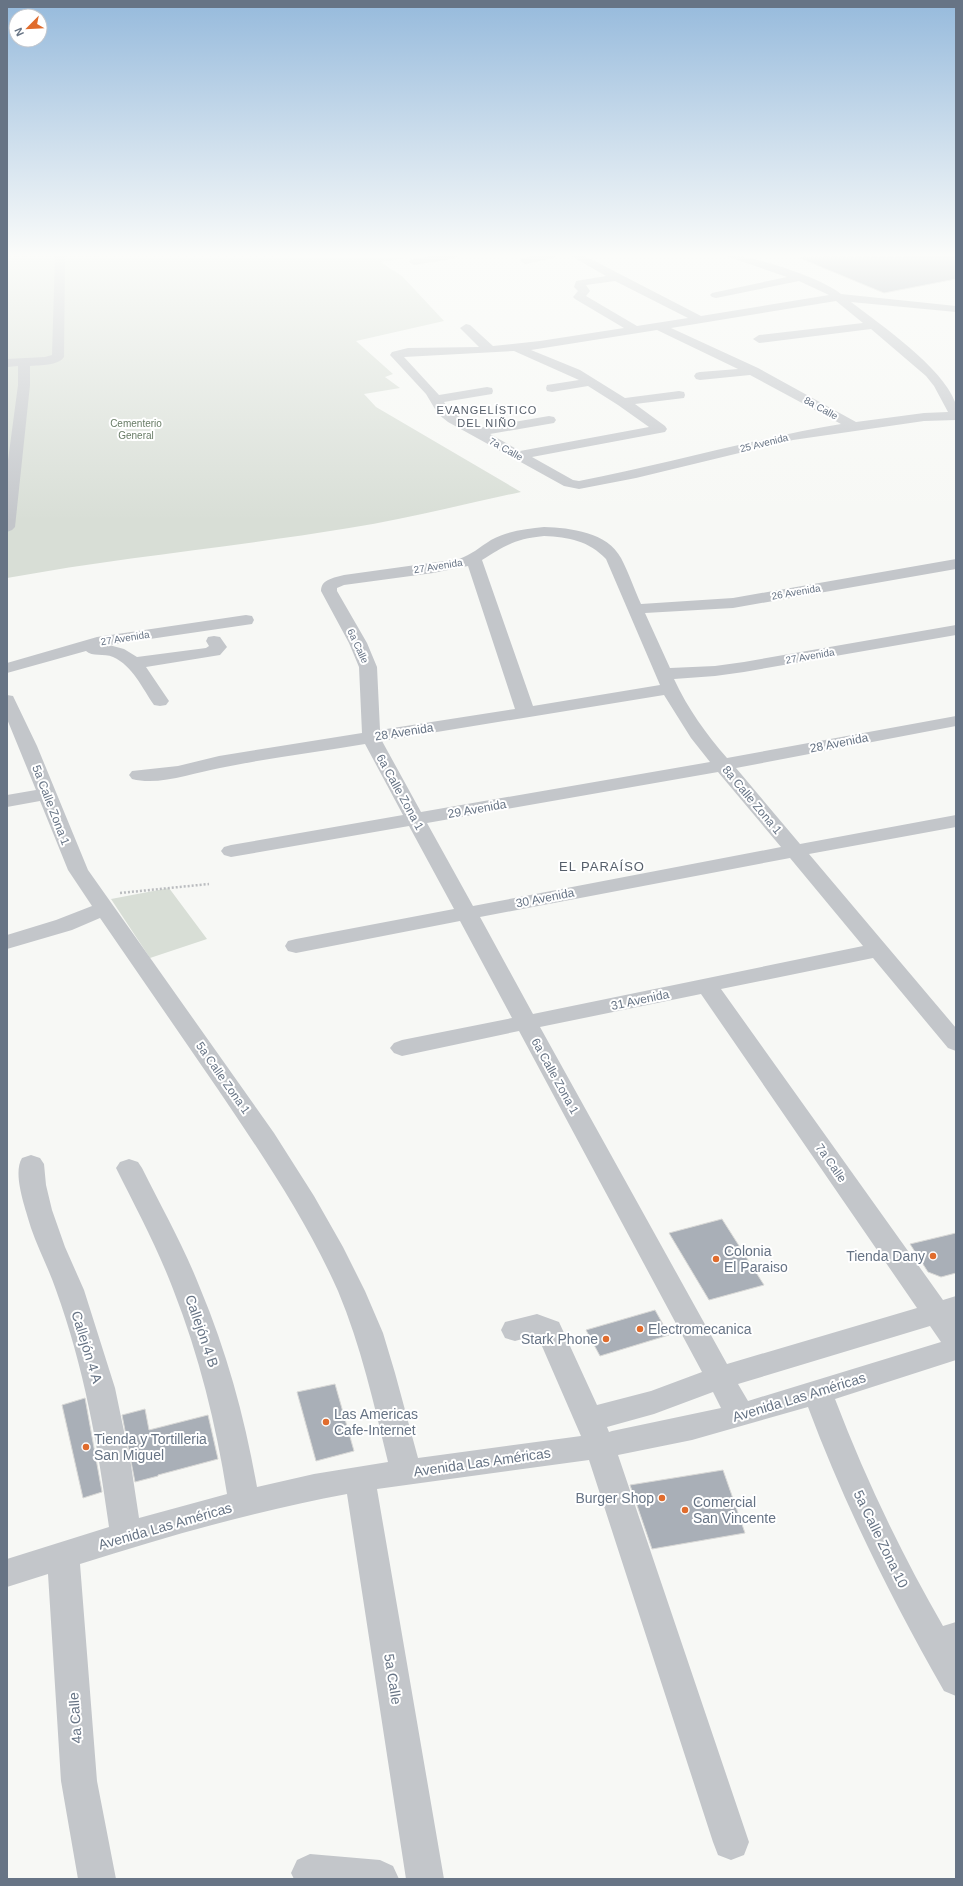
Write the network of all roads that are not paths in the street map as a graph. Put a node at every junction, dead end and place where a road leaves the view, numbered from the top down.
1 (58, 344) edge
2 (483, 344) edge
3 (543, 344) edge
4 (701, 344) edge
5 (896, 344) edge
6 (516, 348) junction
7 (490, 350) junction
8 (24, 362) junction
9 (7, 364) edge
10 (754, 371) junction
11 (700, 376) dead end
12 (590, 382) junction
13 (552, 388) dead end
14 (487, 391) dead end
15 (679, 395) dead end
16 (436, 400) junction
17 (623, 402) junction
18 (956, 415) edge
19 (549, 420) dead end
20 (854, 426) junction
21 (476, 432) junction
22 (518, 455) junction
23 (574, 485) joint
24 (7, 527) edge
25 (586, 537) joint
26 (474, 560) junction
27 (956, 564) edge
28 (332, 584) joint
29 (634, 609) junction
30 (246, 620) dead end
31 (956, 630) edge
32 (214, 641) dead end
33 (76, 650) junction
34 (134, 663) junction
35 (7, 668) edge
36 (666, 681) junction
37 (7, 700) edge
38 (160, 701) dead end
39 (526, 713) junction
40 (956, 721) edge
41 (371, 738) junction
42 (723, 765) junction
43 (138, 775) dead end
44 (47, 794) junction
45 (7, 801) edge
46 (415, 819) junction
47 (956, 821) edge
48 (795, 850) junction
49 (231, 851) dead end
50 (100, 903) junction
51 (467, 914) junction
52 (7, 942) edge
53 (296, 946) dead end
54 (878, 950) junction
55 (706, 986) junction
56 (526, 1024) junction
57 (956, 1043) edge
58 (402, 1048) dead end
59 (31, 1164) dead end
60 (129, 1168) dead end
61 (946, 1310) edge
62 (515, 1330) dead end
63 (956, 1340) edge
64 (956, 1349) edge
65 (720, 1378) junction
66 (817, 1392) junction
67 (740, 1415) junction
68 (595, 1433) junction
69 (406, 1472) junction
70 (360, 1479) junction
71 (244, 1504) junction
72 (126, 1536) junction
73 (63, 1555) junction
74 (7, 1573) edge
75 (945, 1640) edge
76 (956, 1680) edge
77 (731, 1842) dead end
78 (310, 1873) dead end
79 (96, 1879) edge
80 (380, 1879) edge
81 (425, 1879) edge

1 - 8 street
2 - 7 street
3 - 6 street
4 - 10 street, 8a Calle
5 - 18 street
6 - 7 street
6 - 12 street
7 - 16 street, 7a Calle
8 - 9 street
8 - 24 street
10 - 11 street
10 - 20 street, 8a Calle
12 - 13 street
12 - 17 street
14 - 16 street
15 - 17 street
16 - 21 street, 7a Calle
17 - 22 street
18 - 20 street, 25 Avenida
19 - 21 street
20 - 23 street, 25 Avenida
21 - 22 street, 7a Calle
22 - 23 street, 7a Calle
25 - 26 street, 27 Avenida
25 - 29 street, 8a Calle Zona 1
26 - 28 street, 27 Avenida
26 - 39 street
27 - 29 street, 26 Avenida
28 - 41 street, 6a Calle
29 - 36 street, 8a Calle Zona 1
30 - 33 street, 27 Avenida
31 - 36 street, 27 Avenida
32 - 34 street
33 - 34 street
33 - 35 street, 27 Avenida
34 - 38 street
36 - 39 street, 28 Avenida
36 - 42 street, 8a Calle Zona 1
37 - 44 street, 5a Calle Zona 1
39 - 41 street, 28 Avenida
40 - 42 street, 28 Avenida
41 - 43 street, 28 Avenida
41 - 46 street, 6a Calle Zona 1
42 - 46 street, 29 Avenida
42 - 48 street, 8a Calle Zona 1
44 - 45 street
44 - 50 street, 5a Calle Zona 1
46 - 49 street, 29 Avenida
46 - 51 street, 6a Calle Zona 1
47 - 48 street, 30 Avenida
48 - 51 street, 30 Avenida
48 - 54 street, 8a Calle Zona 1
50 - 52 street
50 - 69 street, 5a Calle Zona 1
51 - 53 street, 30 Avenida
51 - 56 street, 6a Calle Zona 1
54 - 55 street, 31 Avenida
54 - 57 street, 8a Calle Zona 1
55 - 56 street, 31 Avenida
55 - 61 street, 7a Calle
56 - 58 street, 31 Avenida
56 - 65 street, 6a Calle Zona 1
59 - 72 street, Callejón 4 A
60 - 71 street, Callejón 4 B
61 - 63 street, 7a Calle
61 - 65 street
62 - 68 street
64 - 66 street, Avenida Las Américas
65 - 67 street, 6a Calle Zona 1
65 - 68 street
66 - 67 street, Avenida Las Américas
66 - 75 street, 5a Calle Zona 10
67 - 68 street, Avenida Las Américas
68 - 69 street, Avenida Las Américas
68 - 77 street
69 - 70 street, Avenida Las Américas
70 - 71 street, Avenida Las Américas
70 - 81 street, 5a Calle
71 - 72 street, Avenida Las Américas
72 - 73 street, Avenida Las Américas
73 - 74 street, Avenida Las Américas
73 - 79 street, 4a Calle
75 - 76 street, 5a Calle Zona 10
78 - 80 street

